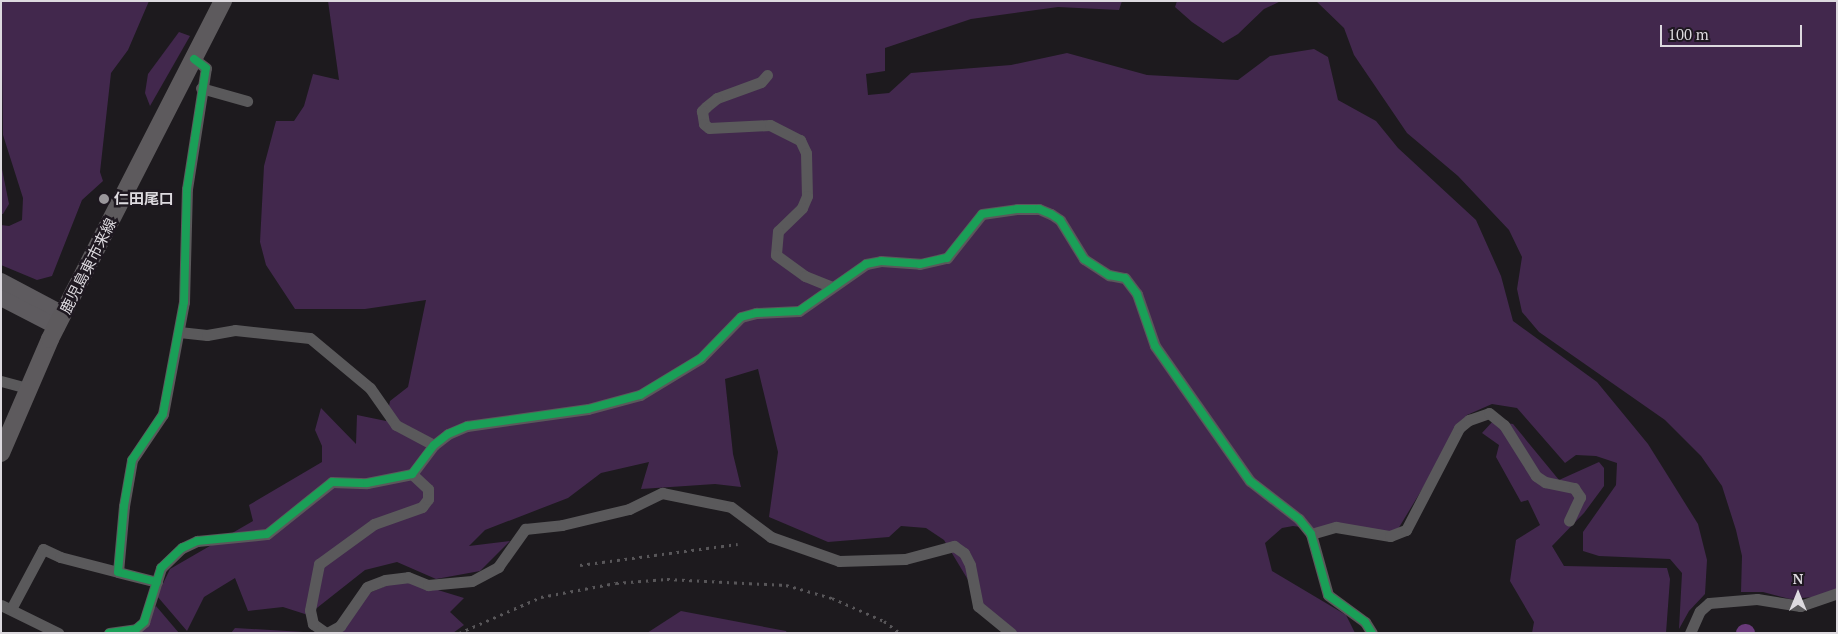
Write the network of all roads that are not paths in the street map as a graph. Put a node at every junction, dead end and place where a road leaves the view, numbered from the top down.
1 (223, 1) edge
2 (194, 59) junction
3 (767, 75) dead end
4 (201, 88) junction
5 (247, 101) dead end
6 (1, 281) edge
7 (832, 287) junction
8 (1, 298) edge
9 (60, 320) junction
10 (180, 332) junction
11 (1, 381) edge
12 (26, 388) junction
13 (434, 445) junction
14 (1, 453) edge
15 (412, 474) junction
16 (1569, 521) dead end
17 (1311, 534) junction
18 (118, 572) junction
19 (157, 582) junction
20 (1837, 593) edge
21 (6, 607) edge
22 (58, 633) edge
23 (109, 633) edge
24 (326, 633) edge
25 (1011, 633) edge
26 (1372, 633) edge
27 (1690, 633) edge

1 - 2 main road, 鹿児島東市来線
2 - 4 street
2 - 9 main road, 鹿児島東市来線
3 - 7 street
4 - 5 street
4 - 10 street
6 - 9 main road
7 - 13 street
7 - 17 street
8 - 9 main road
9 - 12 main road, 鹿児島東市来線
10 - 13 street
10 - 18 street
11 - 12 street
12 - 14 main road, 鹿児島東市来線
13 - 15 street
15 - 19 street
15 - 24 street
16 - 17 street
17 - 26 street
18 - 19 street
18 - 21 street
19 - 23 street
20 - 27 street
21 - 22 street
24 - 25 street

